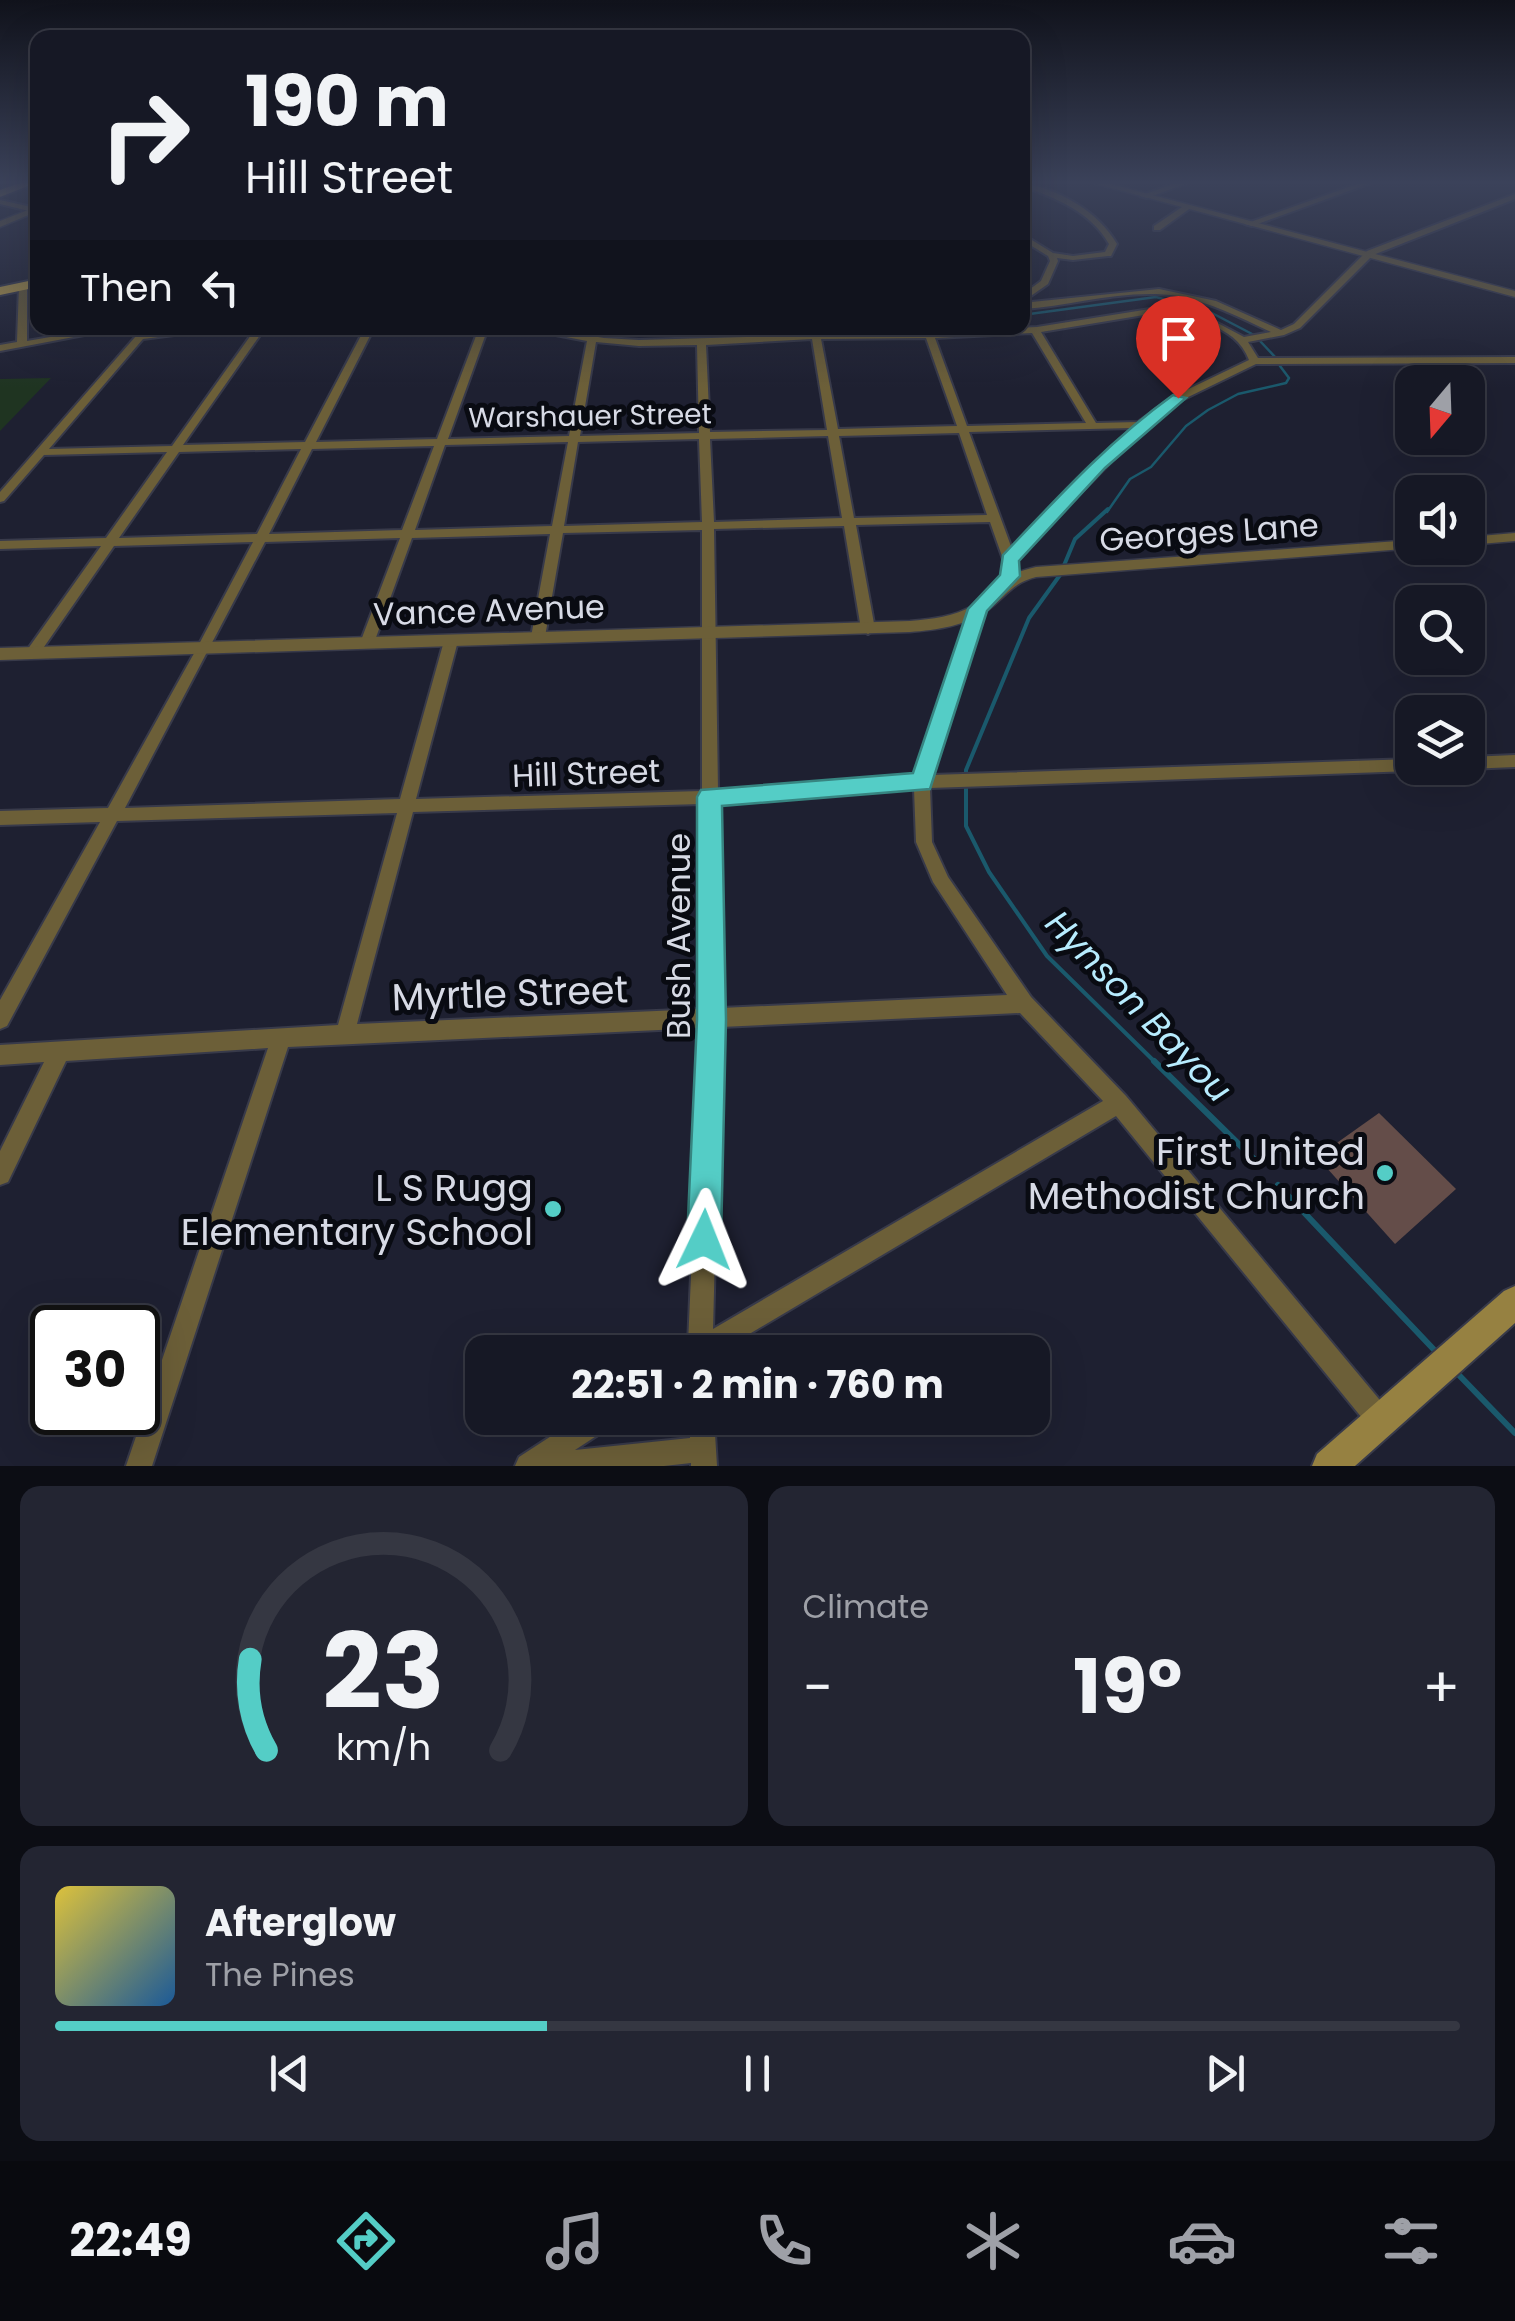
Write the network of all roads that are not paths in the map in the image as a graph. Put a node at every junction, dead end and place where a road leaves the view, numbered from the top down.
1 (1040, 251) edge
2 (1109, 251) edge
3 (1354, 251) edge
4 (1383, 251) edge
5 (1371, 256) junction
6 (1052, 261) junction
7 (30, 284) edge
8 (0, 291) edge
9 (1512, 291) edge
10 (1030, 296) edge
11 (1030, 302) edge
12 (1030, 330) edge
13 (1035, 330) junction
14 (1281, 333) junction
15 (75, 335) edge
16 (138, 335) edge
17 (255, 335) edge
18 (366, 335) edge
19 (480, 335) edge
20 (562, 335) edge
21 (835, 335) edge
22 (930, 335) edge
23 (816, 336) junction
24 (701, 340) junction
25 (1242, 340) junction
26 (590, 342) junction
27 (22, 344) junction
28 (0, 348) edge
29 (1515, 360) edge
30 (1254, 361) junction
31 (1141, 425) junction
32 (1093, 426) junction
33 (965, 430) junction
34 (834, 433) junction
35 (705, 436) junction
36 (573, 440) junction
37 (439, 443) junction
38 (308, 446) junction
39 (176, 449) junction
40 (41, 452) junction
41 (0, 499) edge
42 (996, 518) junction
43 (849, 522) junction
44 (708, 526) junction
45 (557, 530) junction
46 (410, 534) junction
47 (1515, 537) edge
48 (262, 538) junction
49 (1485, 540) edge
50 (110, 542) junction
51 (0, 545) edge
52 (1395, 546) edge
53 (1010, 568) junction
54 (978, 609) junction
55 (868, 629) junction
56 (709, 634) junction
57 (538, 638) junction
58 (452, 641) junction
59 (367, 643) junction
60 (204, 648) junction
61 (32, 653) junction
62 (0, 654) edge
63 (1515, 761) edge
64 (1485, 762) edge
65 (1395, 766) edge
66 (922, 782) junction
67 (710, 797) junction
68 (410, 806) junction
69 (109, 814) junction
70 (0, 818) edge
71 (5, 1000) edge
72 (1024, 1004) junction
73 (0, 1019) edge
74 (712, 1020) junction
75 (345, 1034) junction
76 (281, 1038) junction
77 (59, 1053) junction
78 (0, 1056) edge
79 (1119, 1103) junction
80 (0, 1174) edge
81 (1515, 1302) edge
82 (701, 1335) edge
83 (729, 1335) edge
84 (1380, 1420) junction
85 (575, 1435) edge
86 (704, 1458) edge
87 (139, 1466) edge
88 (528, 1466) edge
89 (548, 1466) edge
90 (1328, 1466) edge

1 - 6 street
2 - 6 street
3 - 5 street
4 - 5 street
5 - 9 street
5 - 14 street
6 - 10 street
7 - 8 main road
7 - 27 street
11 - 14 street
12 - 13 street
13 - 25 street
13 - 32 street
14 - 25 street
15 - 27 street
16 - 40 street
17 - 39 street
18 - 38 street
19 - 37 street
20 - 26 street
21 - 23 street
22 - 33 street
23 - 24 street
23 - 34 street
24 - 26 street
24 - 35 street, Bush Avenue
25 - 30 street
26 - 36 street
27 - 28 street
29 - 30 street
30 - 31 street
31 - 32 street, Warshauer Street
31 - 53 street
32 - 33 street, Warshauer Street
33 - 34 street, Warshauer Street
33 - 42 street
34 - 35 street, Warshauer Street
34 - 43 street
35 - 36 street, Warshauer Street
35 - 44 street, Bush Avenue
36 - 37 street, Warshauer Street
36 - 45 street
37 - 38 street, Warshauer Street
37 - 46 street
38 - 39 street, Warshauer Street
38 - 48 street
39 - 40 street, Warshauer Street
39 - 50 street
40 - 41 street
42 - 43 street
42 - 53 street
43 - 44 street
43 - 55 street
44 - 45 street
44 - 56 street, Bush Avenue
45 - 46 street
45 - 57 street
46 - 48 street
46 - 59 street
47 - 49 street
48 - 50 street
48 - 60 street
50 - 51 street
50 - 61 street
52 - 53 street, Georges Lane
53 - 54 street
54 - 55 street, Vance Avenue
54 - 66 street
55 - 56 street, Vance Avenue
56 - 57 street, Vance Avenue
56 - 67 street, Bush Avenue
57 - 58 street, Vance Avenue
58 - 59 street, Vance Avenue
58 - 68 street
59 - 60 street, Vance Avenue
60 - 61 street, Vance Avenue
60 - 69 street
61 - 62 street, Vance Avenue
63 - 64 street
65 - 66 street, Hill Street
66 - 67 street, Hill Street
66 - 72 street
67 - 68 street, Hill Street
67 - 74 street, Bush Avenue
68 - 69 street, Hill Street
68 - 75 street
69 - 70 street, Hill Street
69 - 71 street
71 - 73 street
72 - 74 street, Myrtle Street
72 - 79 street
74 - 75 street, Myrtle Street
74 - 82 street, Bush Avenue
75 - 76 street, Myrtle Street
76 - 77 street, Myrtle Street
76 - 87 street
77 - 78 street, Myrtle Street
77 - 80 street
79 - 83 street
79 - 84 street
81 - 84 main road
84 - 90 main road
85 - 88 street
86 - 89 street

